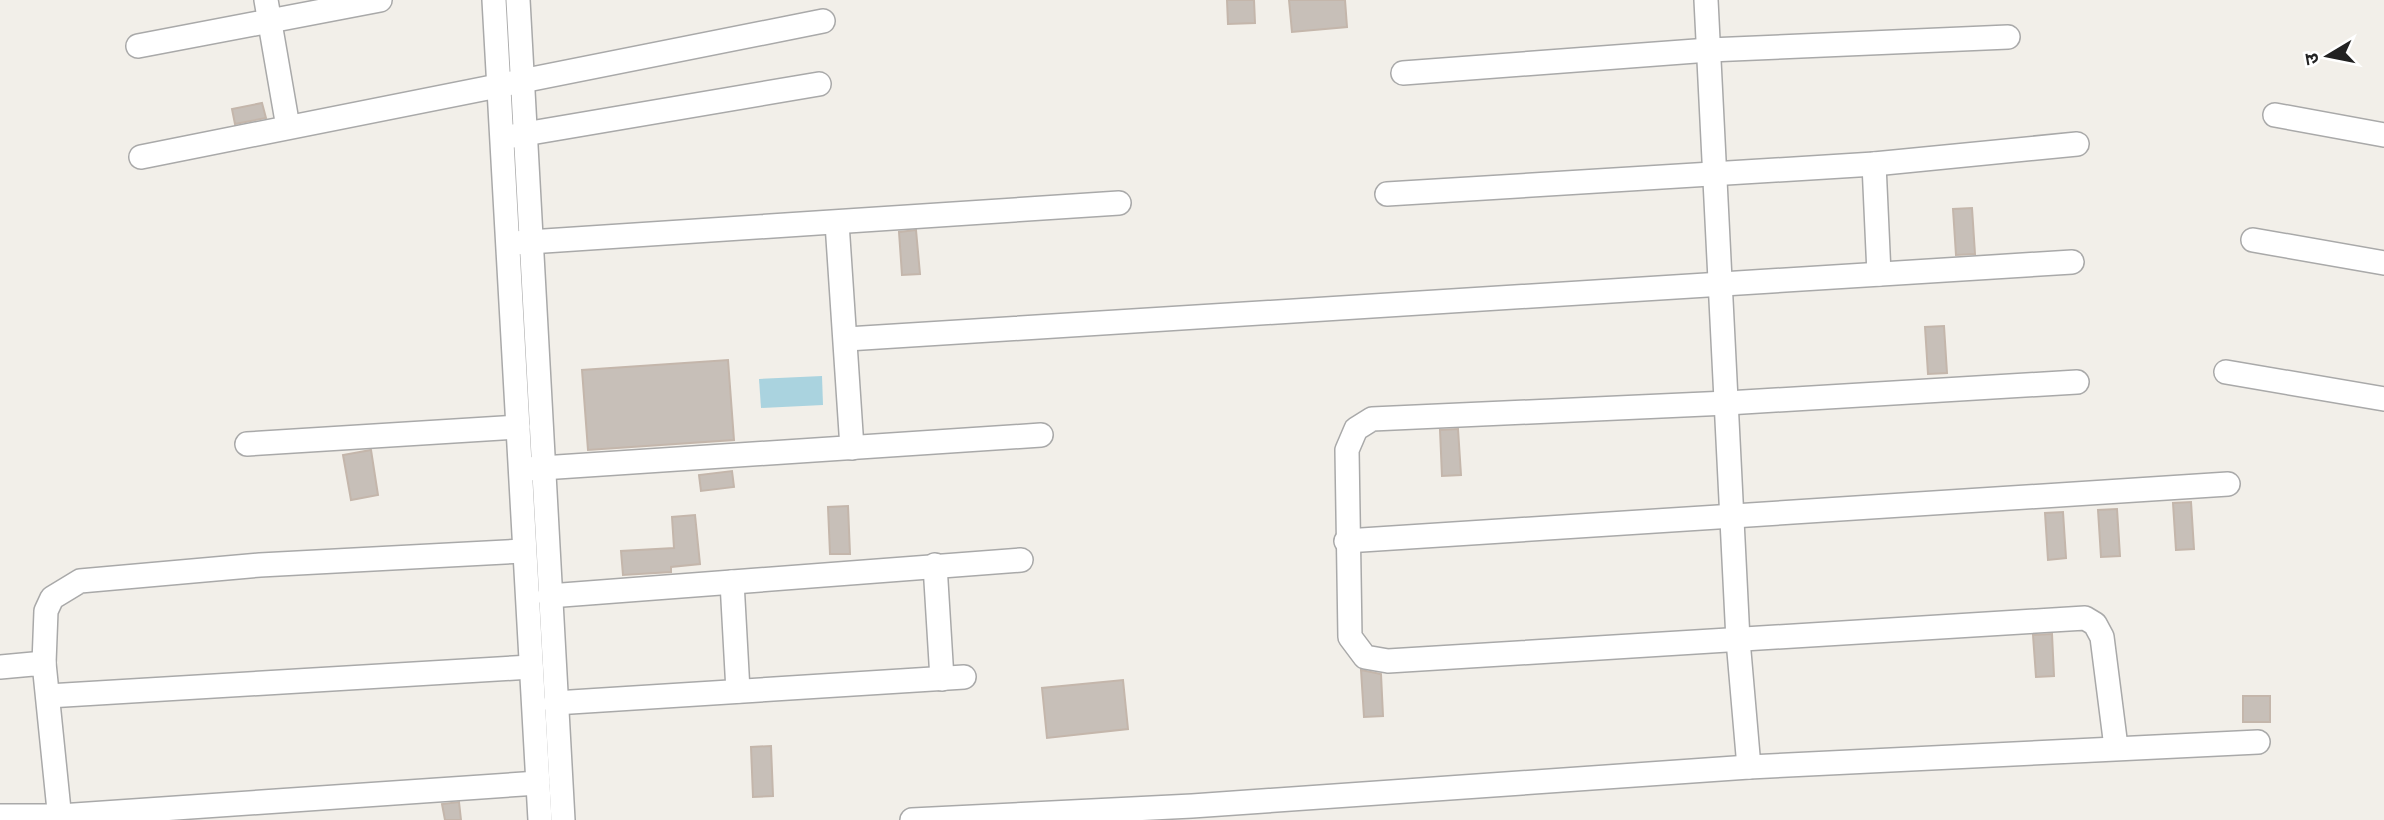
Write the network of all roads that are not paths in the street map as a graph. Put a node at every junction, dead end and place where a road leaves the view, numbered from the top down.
1 (380, 0) edge
2 (494, 0) edge
3 (518, 0) edge
4 (1706, 0) edge
5 (268, 10) edge
6 (824, 21) dead end
7 (2008, 37) dead end
8 (138, 46) dead end
9 (1709, 50) junction
10 (1404, 73) dead end
11 (511, 82) junction
12 (819, 84) dead end
13 (2275, 115) dead end
14 (288, 127) junction
15 (526, 135) junction
16 (2384, 135) edge
17 (502, 137) junction
18 (2077, 144) dead end
19 (141, 157) dead end
20 (1874, 164) junction
21 (1715, 172) junction
22 (1387, 194) dead end
23 (1119, 203) dead end
24 (837, 223) junction
25 (2253, 240) dead end
26 (519, 243) junction
27 (2073, 262) dead end
28 (2384, 263) edge
29 (1879, 274) junction
30 (1721, 283) junction
31 (847, 339) junction
32 (2226, 372) dead end
33 (2077, 382) dead end
34 (2384, 399) edge
35 (1727, 403) junction
36 (518, 427) junction
37 (1041, 435) dead end
38 (247, 444) dead end
39 (852, 448) junction
40 (532, 469) junction
41 (2228, 484) dead end
42 (1733, 516) junction
43 (1346, 541) junction
44 (524, 551) junction
45 (1021, 560) dead end
46 (935, 565) junction
47 (732, 582) junction
48 (549, 596) junction
49 (1738, 640) junction
50 (44, 663) junction
51 (0, 667) edge
52 (531, 667) junction
53 (738, 691) junction
54 (48, 696) junction
55 (555, 703) junction
56 (2258, 742) dead end
57 (2116, 747) junction
58 (1749, 768) junction
59 (538, 783) junction
60 (1192, 813) edge
61 (1153, 814) edge
62 (0, 816) edge
63 (60, 818) edge
64 (540, 820) edge
65 (563, 820) edge
66 (912, 820) edge

1 - 5 street
2 - 11 street
3 - 11 street
4 - 9 street
5 - 8 street
5 - 14 street
6 - 11 street
7 - 9 street
9 - 10 street
9 - 21 street
11 - 14 street
11 - 15 street
11 - 17 street
12 - 15 street
13 - 16 street
14 - 19 street
15 - 17 street
15 - 26 street
17 - 26 street
18 - 20 street
20 - 21 street
20 - 29 street
21 - 22 street
21 - 30 street
23 - 24 street
24 - 26 street
24 - 31 street
25 - 28 street
26 - 36 street
26 - 40 street
27 - 29 street
29 - 30 street
30 - 31 street
30 - 35 street
31 - 39 street
32 - 34 street
33 - 35 street
35 - 42 street
35 - 43 street
36 - 38 street
36 - 40 street
37 - 39 street
39 - 40 street
40 - 44 street
40 - 48 street
41 - 42 street
42 - 43 street
42 - 49 street
43 - 49 street
44 - 50 street
44 - 52 street
45 - 46 street
46 - 47 street
46 - 53 street
47 - 48 street
47 - 53 street
48 - 55 street
49 - 57 street
49 - 58 street
50 - 51 street
50 - 54 street
52 - 54 street
52 - 59 street
53 - 55 street
54 - 63 street
55 - 65 street
56 - 57 street
57 - 58 street
58 - 60 street
59 - 63 street
59 - 64 street
60 - 61 street
61 - 66 street
62 - 63 street

